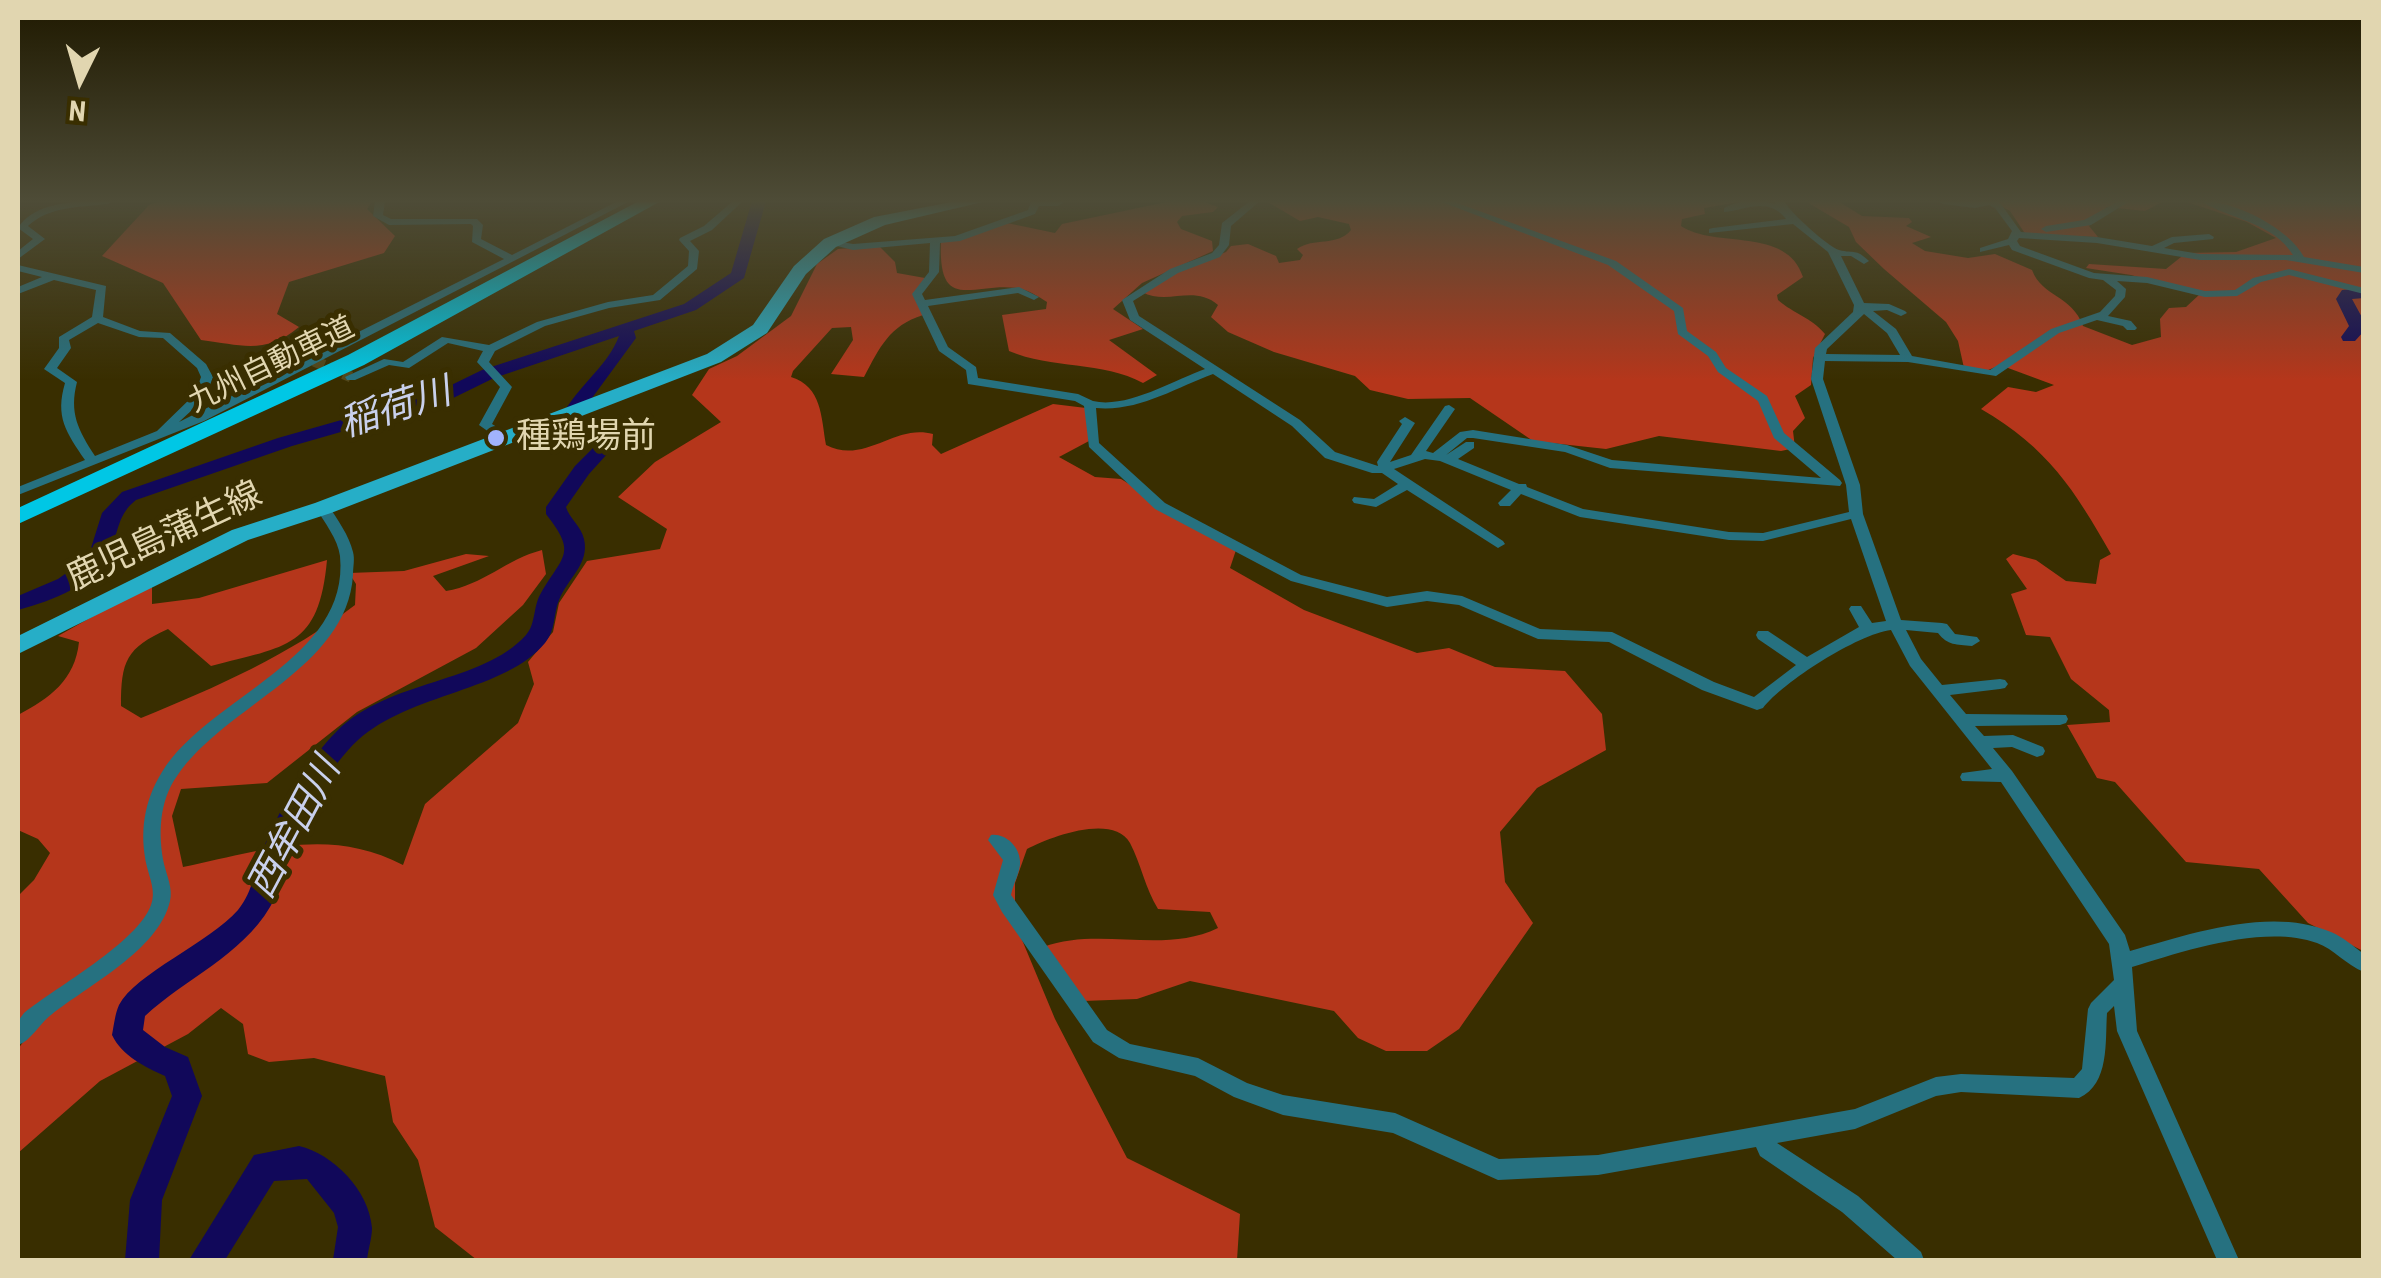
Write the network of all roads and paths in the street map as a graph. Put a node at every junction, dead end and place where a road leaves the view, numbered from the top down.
1 (509, 261) edge
2 (527, 261) edge
3 (540, 261) edge
4 (693, 261) edge
5 (810, 261) edge
6 (934, 261) edge
7 (1201, 261) edge
8 (1605, 261) edge
9 (1838, 261) edge
10 (2045, 261) edge
11 (2310, 261) edge
12 (18, 268) edge
13 (2364, 270) edge
14 (54, 276) junction
15 (2111, 281) junction
16 (2157, 290) dead end
17 (18, 291) edge
18 (2364, 291) edge
19 (1034, 297) dead end
20 (922, 304) junction
21 (1861, 306) junction
22 (1900, 313) dead end
23 (2097, 316) junction
24 (97, 319) junction
25 (2131, 328) dead end
26 (490, 350) junction
27 (1818, 357) junction
28 (1908, 359) junction
29 (1211, 371) junction
30 (351, 378) tunnel mouth
31 (1090, 404) junction
32 (1449, 408) dead end
33 (1405, 421) dead end
34 (158, 436) junction
35 (508, 439) junction
36 (1470, 445) dead end
37 (1414, 458) junction
38 (1442, 458) junction
39 (94, 462) junction
40 (1385, 469) junction
41 (1835, 483) junction
42 (1853, 485) junction
43 (1404, 486) junction
44 (1521, 487) junction
45 (18, 492) edge
46 (1359, 500) dead end
47 (1505, 504) dead end
48 (18, 506) edge
49 (323, 508) junction
50 (1856, 514) junction
51 (18, 517) edge
52 (1498, 544) dead end
53 (1856, 609) dead end
54 (1895, 624) junction
55 (1867, 628) junction
56 (1763, 635) dead end
57 (1972, 641) dead end
58 (18, 646) edge
59 (1807, 665) junction
60 (2000, 684) dead end
61 (1938, 692) junction
62 (2060, 719) dead end
63 (1962, 720) junction
64 (1979, 742) junction
65 (2037, 751) dead end
66 (2006, 775) junction
67 (1968, 778) dead end
68 (997, 840) dead end
69 (2126, 961) junction
70 (2364, 964) edge
71 (2122, 985) junction
72 (18, 1036) edge
73 (1761, 1135) junction
74 (1913, 1260) edge
75 (2228, 1260) edge

1 - 34 street
2 - 48 highway, 九州自動車道
3 - 51 highway, 九州自動車道
4 - 26 street
5 - 35 main road, 鹿児島蒲生線
6 - 20 street
7 - 29 street
8 - 41 street
9 - 21 street
10 - 15 street
11 - 13 street
12 - 14 street
14 - 17 street
14 - 24 street
15 - 16 street
15 - 18 street
15 - 23 street
19 - 20 street
20 - 31 street
21 - 22 street
21 - 27 street
21 - 28 street
23 - 25 street
23 - 28 street
24 - 34 street
24 - 39 street
26 - 30 street
26 - 35 street
27 - 28 street
27 - 42 street
29 - 31 street
29 - 40 street
31 - 59 street
32 - 37 street
33 - 40 street
34 - 39 street
35 - 49 main road, 鹿児島蒲生線
36 - 38 street
37 - 38 street
37 - 40 street
38 - 41 street
38 - 44 street
39 - 45 street
40 - 43 street
41 - 42 street
42 - 50 street
43 - 46 street
43 - 52 street
44 - 47 street
44 - 50 street
49 - 58 main road, 鹿児島蒲生線
49 - 72 street
50 - 54 street
53 - 55 street
54 - 55 street
54 - 57 street
54 - 61 street
55 - 59 street
56 - 59 street
60 - 61 street
61 - 63 street
62 - 63 street
63 - 64 street
64 - 65 street
64 - 66 street
66 - 67 street
66 - 69 street
68 - 73 street
69 - 70 street
69 - 71 street
71 - 73 street
71 - 75 street
73 - 74 street

